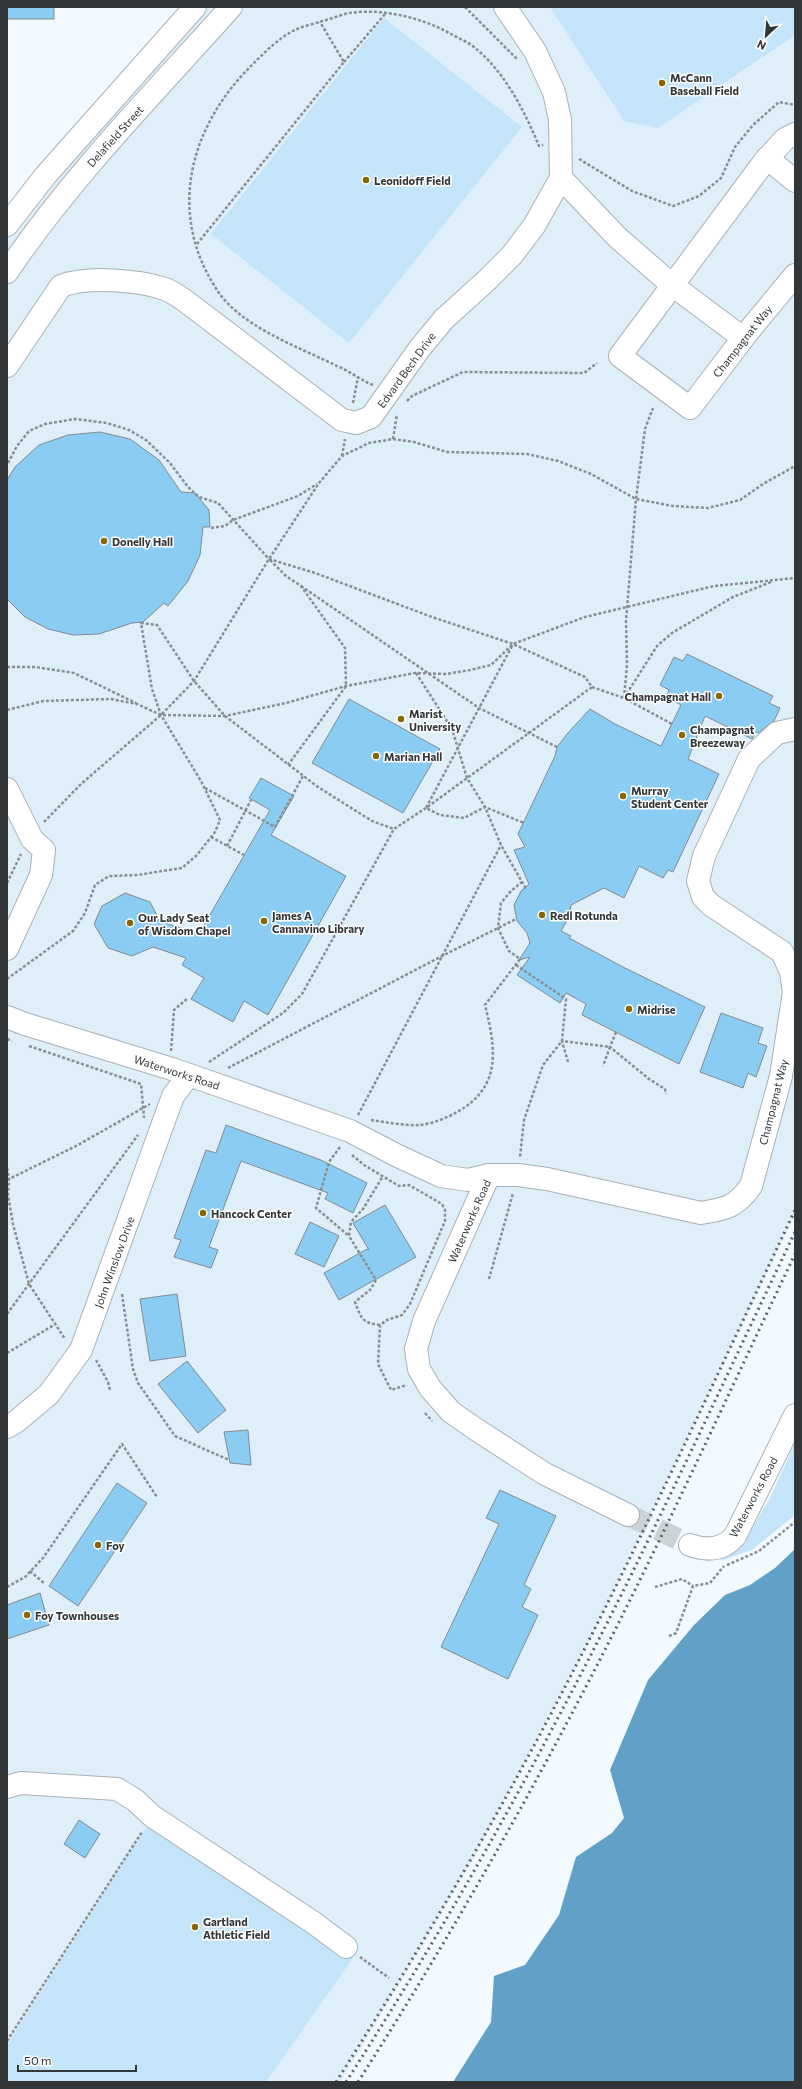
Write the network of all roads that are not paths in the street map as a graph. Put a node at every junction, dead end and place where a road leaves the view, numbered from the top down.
1 (195, 7) edge
2 (231, 7) edge
3 (488, 7) edge
4 (509, 15) edge
5 (795, 134) edge
6 (767, 158) junction
7 (561, 178) junction
8 (795, 181) edge
9 (7, 224) edge
10 (7, 272) edge
11 (795, 275) edge
12 (672, 285) junction
13 (743, 338) junction
14 (7, 366) edge
15 (795, 729) edge
16 (7, 789) edge
17 (7, 949) edge
18 (7, 1017) edge
19 (180, 1072) junction
20 (489, 1175) junction
21 (795, 1415) edge
22 (7, 1427) edge
23 (628, 1515) tunnel mouth
24 (690, 1544) tunnel mouth
25 (7, 1787) edge
26 (346, 1948) road end

1 - 9 main road
2 - 10 main road, Delafield Street
3 - 4 main road, Edvard Bech Drive
4 - 7 main road, Edvard Bech Drive
5 - 6 main road
6 - 8 main road
6 - 12 main road
7 - 12 main road
7 - 14 main road, Edvard Bech Drive
11 - 13 main road, Champagnat Way
12 - 13 main road
12 - 13 main road, Champagnat Way
15 - 20 main road, Champagnat Way
16 - 17 main road
18 - 19 main road, Waterworks Road
19 - 20 main road, Waterworks Road
19 - 22 main road, John Winslow Drive
20 - 23 main road, Waterworks Road
21 - 24 main road, Waterworks Road
25 - 26 main road

